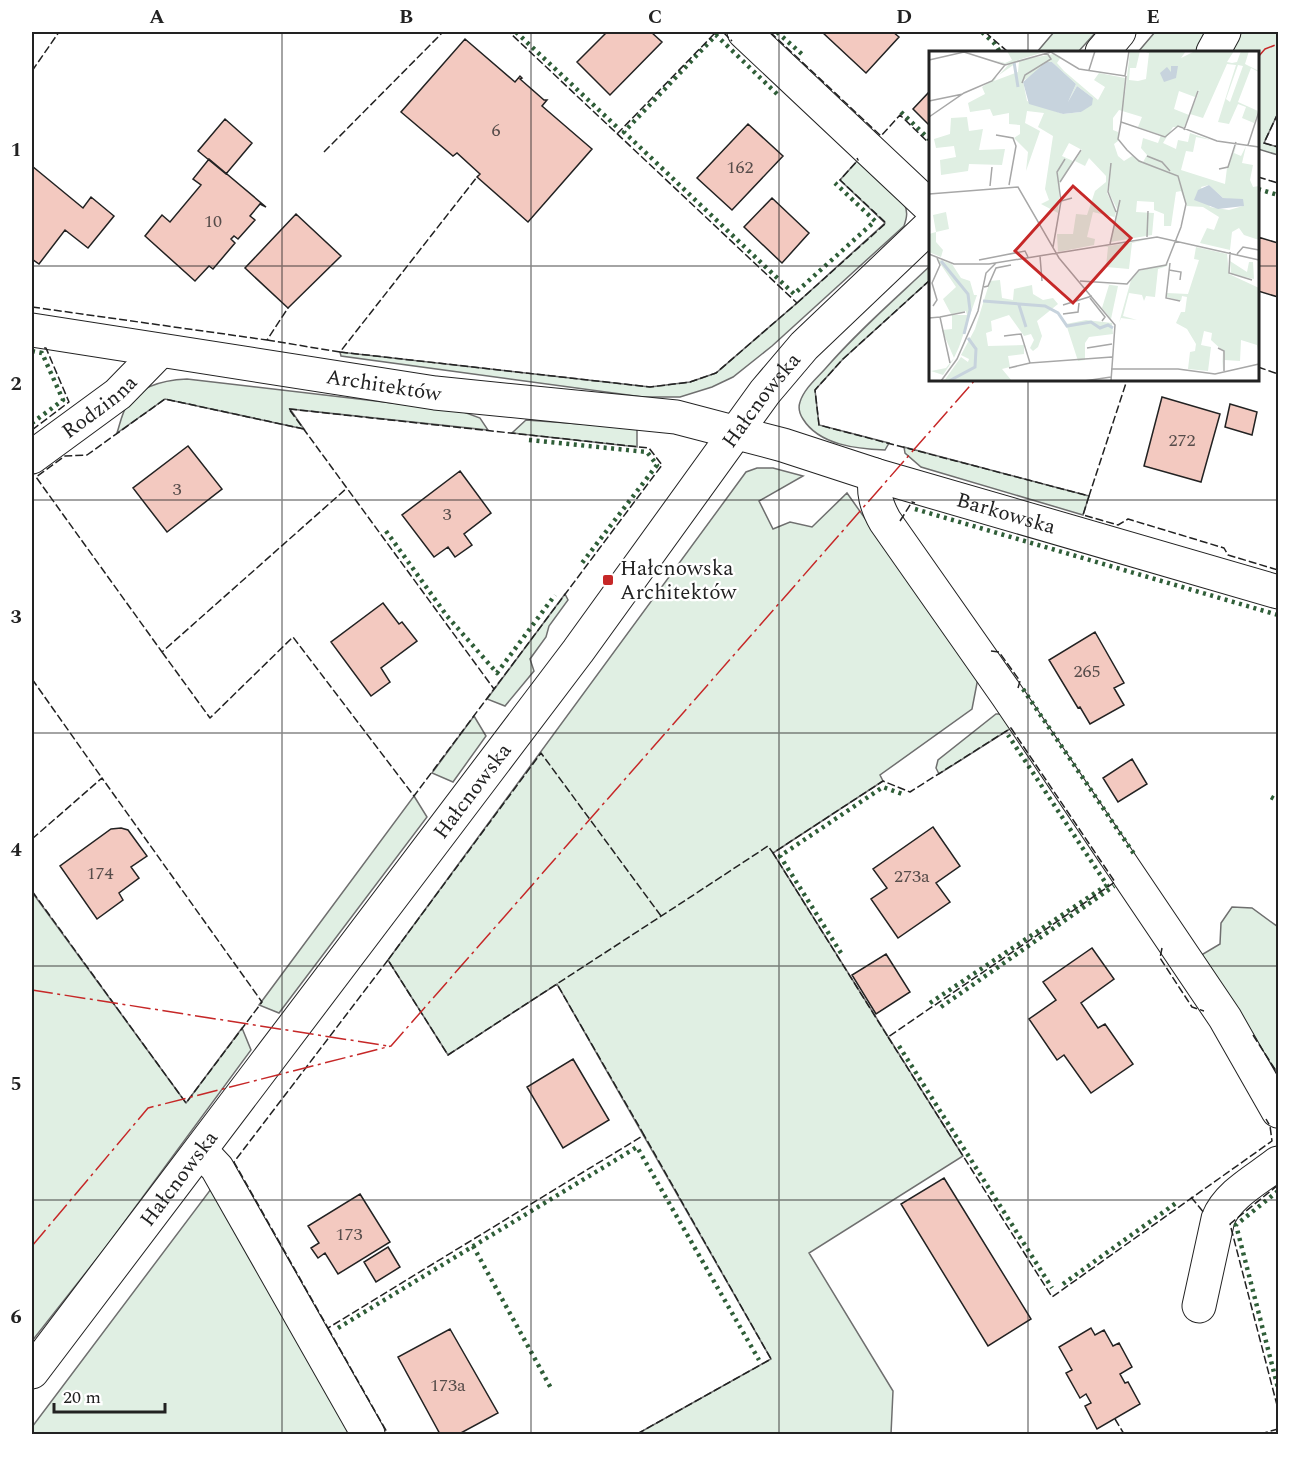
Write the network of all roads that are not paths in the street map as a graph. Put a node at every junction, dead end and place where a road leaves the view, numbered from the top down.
1 (744, 32) edge
2 (1119, 32) edge
3 (1224, 32) edge
4 (1103, 51) edge
5 (1214, 51) edge
6 (929, 206) edge
7 (929, 227) edge
8 (32, 330) edge
9 (160, 351) junction
10 (736, 433) junction
11 (32, 457) edge
12 (875, 475) junction
13 (1278, 592) edge
14 (1278, 1111) edge
15 (201, 1151) junction
16 (1278, 1163) edge
17 (1199, 1306) dead end
18 (32, 1372) edge
19 (368, 1434) edge

1 - 6 street
2 - 4 street
3 - 5 street
7 - 10 street, Hałcnowska
8 - 9 street, Architektów
9 - 10 street, Architektów
9 - 11 street, Rodzinna
10 - 12 street, Barkowska
10 - 15 street, Hałcnowska
12 - 13 street, Barkowska
12 - 14 street
15 - 18 street, Hałcnowska
15 - 19 street
16 - 17 street

